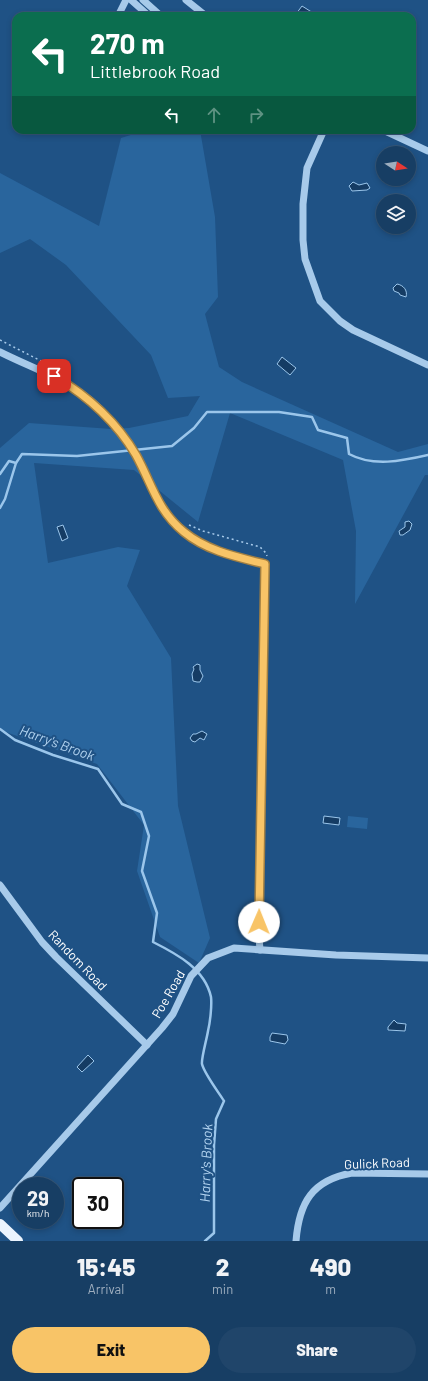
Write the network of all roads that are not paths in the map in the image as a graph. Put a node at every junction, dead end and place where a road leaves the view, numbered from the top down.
1 (126, 0) edge
2 (131, 0) edge
3 (143, 0) edge
4 (186, 0) edge
5 (120, 12) edge
6 (144, 12) edge
7 (157, 12) edge
8 (198, 12) edge
9 (322, 134) edge
10 (391, 134) edge
11 (428, 151) edge
12 (0, 352) edge
13 (428, 365) edge
14 (0, 884) edge
15 (260, 950) junction
16 (428, 958) edge
17 (147, 1045) junction
18 (428, 1174) edge
19 (0, 1208) edge
20 (0, 1224) edge
21 (18, 1241) edge
22 (296, 1241) edge

1 - 5 street
2 - 6 street
3 - 7 street
4 - 8 street
9 - 13 street
10 - 11 street
12 - 15 street
14 - 17 street, Random Road
15 - 16 street, Poe Road
15 - 17 street, Poe Road
17 - 19 street, Poe Road
18 - 22 street, Gulick Road
20 - 21 main road

